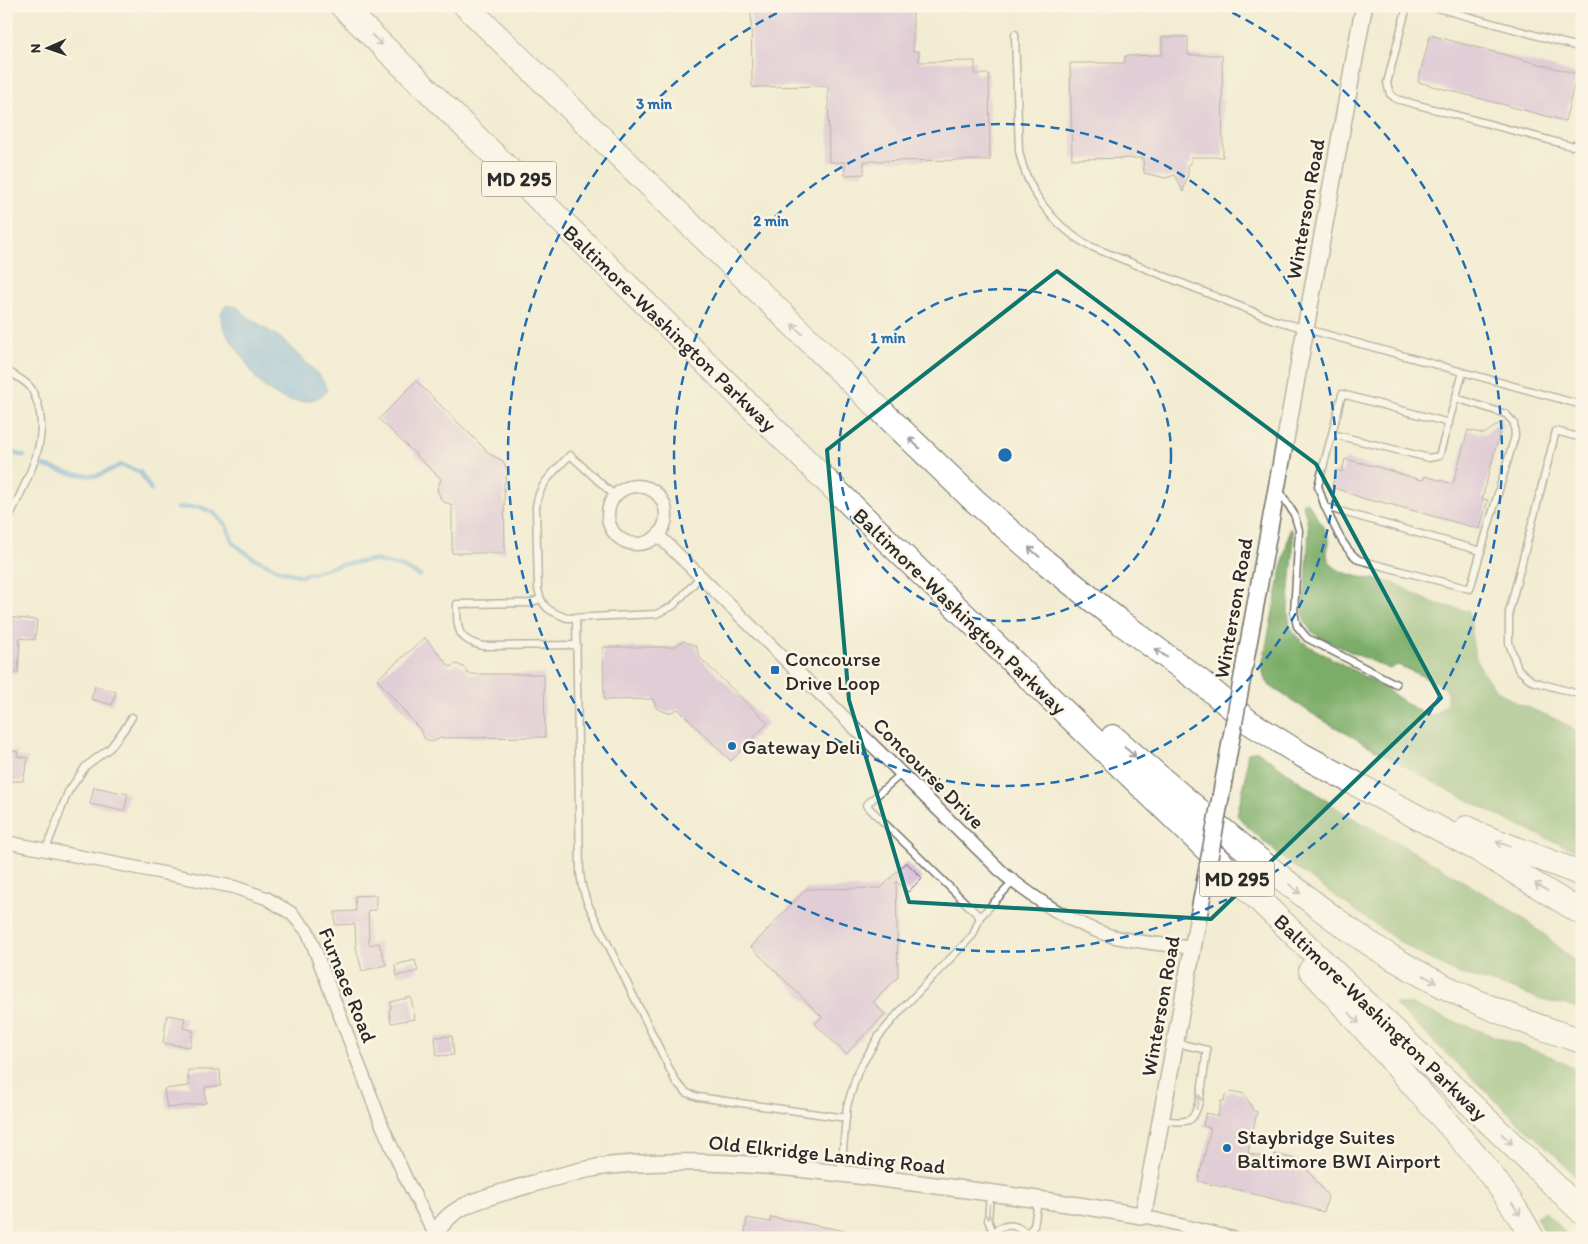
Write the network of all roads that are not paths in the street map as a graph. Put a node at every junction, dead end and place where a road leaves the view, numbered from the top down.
1 (342, 6) edge
2 (466, 6) edge
3 (1364, 6) edge
4 (1407, 6) edge
5 (1430, 6) edge
6 (1015, 34) dead end
7 (1582, 48) edge
8 (1582, 143) edge
9 (1305, 328) junction
10 (695, 352) junction
11 (6, 370) edge
12 (1463, 372) junction
13 (1456, 398) junction
14 (1582, 405) edge
15 (1449, 423) junction
16 (1332, 434) junction
17 (1582, 438) edge
18 (1277, 486) junction
19 (615, 496) junction
20 (1326, 507) junction
21 (6, 524) edge
22 (658, 534) junction
23 (893, 546) junction
24 (1481, 551) junction
25 (701, 576) junction
26 (540, 599) junction
27 (576, 617) junction
28 (577, 645) junction
29 (1201, 682) junction
30 (1396, 684) dead end
31 (1582, 695) edge
32 (132, 716) dead end
33 (901, 774) junction
34 (6, 842) edge
35 (46, 849) junction
36 (1582, 874) edge
37 (1014, 882) junction
38 (1582, 913) edge
39 (980, 918) junction
40 (1192, 948) junction
41 (1582, 1041) edge
42 (1175, 1043) junction
43 (846, 1118) junction
44 (1161, 1120) junction
45 (841, 1174) junction
46 (990, 1193) junction
47 (1038, 1199) junction
48 (1582, 1212) edge
49 (1143, 1216) junction
50 (992, 1232) junction
51 (435, 1236) edge
52 (1028, 1236) edge
53 (988, 1238) edge
54 (1233, 1238) edge
55 (1532, 1238) edge

1 -> 10 highway, Baltimore-Washington Parkway / MD 295
29 -> 2 highway
3 - 9 street, Winterson Road
4 - 8 lane
5 - 7 lane
6 - 9 lane
9 - 12 lane
9 - 18 street, Winterson Road
10 - 23 highway, Baltimore-Washington Parkway / MD 295
10 -> 41 highway
11 - 21 lane
12 - 13 lane
12 - 14 lane
13 - 15 lane
13 - 24 lane
15 - 16 lane
15 - 16 lane
16 - 20 lane
17 - 31 lane
18 - 30 lane
18 - 40 street, Winterson Road, bridge
19 - 22 street
19 - 22 street
19 - 26 lane
20 - 24 lane
20 - 24 lane
22 - 25 street, Concourse Drive
23 -> 48 highway, Baltimore-Washington Parkway / MD 295
23 -> 55 highway
25 - 27 lane
25 - 33 street, Concourse Drive
26 - 27 lane
26 - 28 lane
27 - 28 lane
28 - 43 lane
36 -> 29 highway
38 -> 29 highway
32 - 35 lane
33 - 37 street, Concourse Drive
33 - 39 lane
34 - 35 street, Furnace Road
35 - 51 street, Furnace Road
37 - 39 lane
37 - 40 street, Concourse Drive
39 - 43 lane
40 - 42 street, Winterson Road
42 - 44 street, Winterson Road
44 -> 42 lane
43 - 45 lane
44 - 49 street, Winterson Road
45 - 46 street, Old Elkridge Landing Road
45 - 51 street, Old Elkridge Landing Road
46 - 47 street, Old Elkridge Landing Road
46 -> 50 lane
47 - 49 street, Old Elkridge Landing Road
47 - 52 lane
49 - 54 street, Old Elkridge Landing Road
50 - 52 lane
50 - 53 lane

